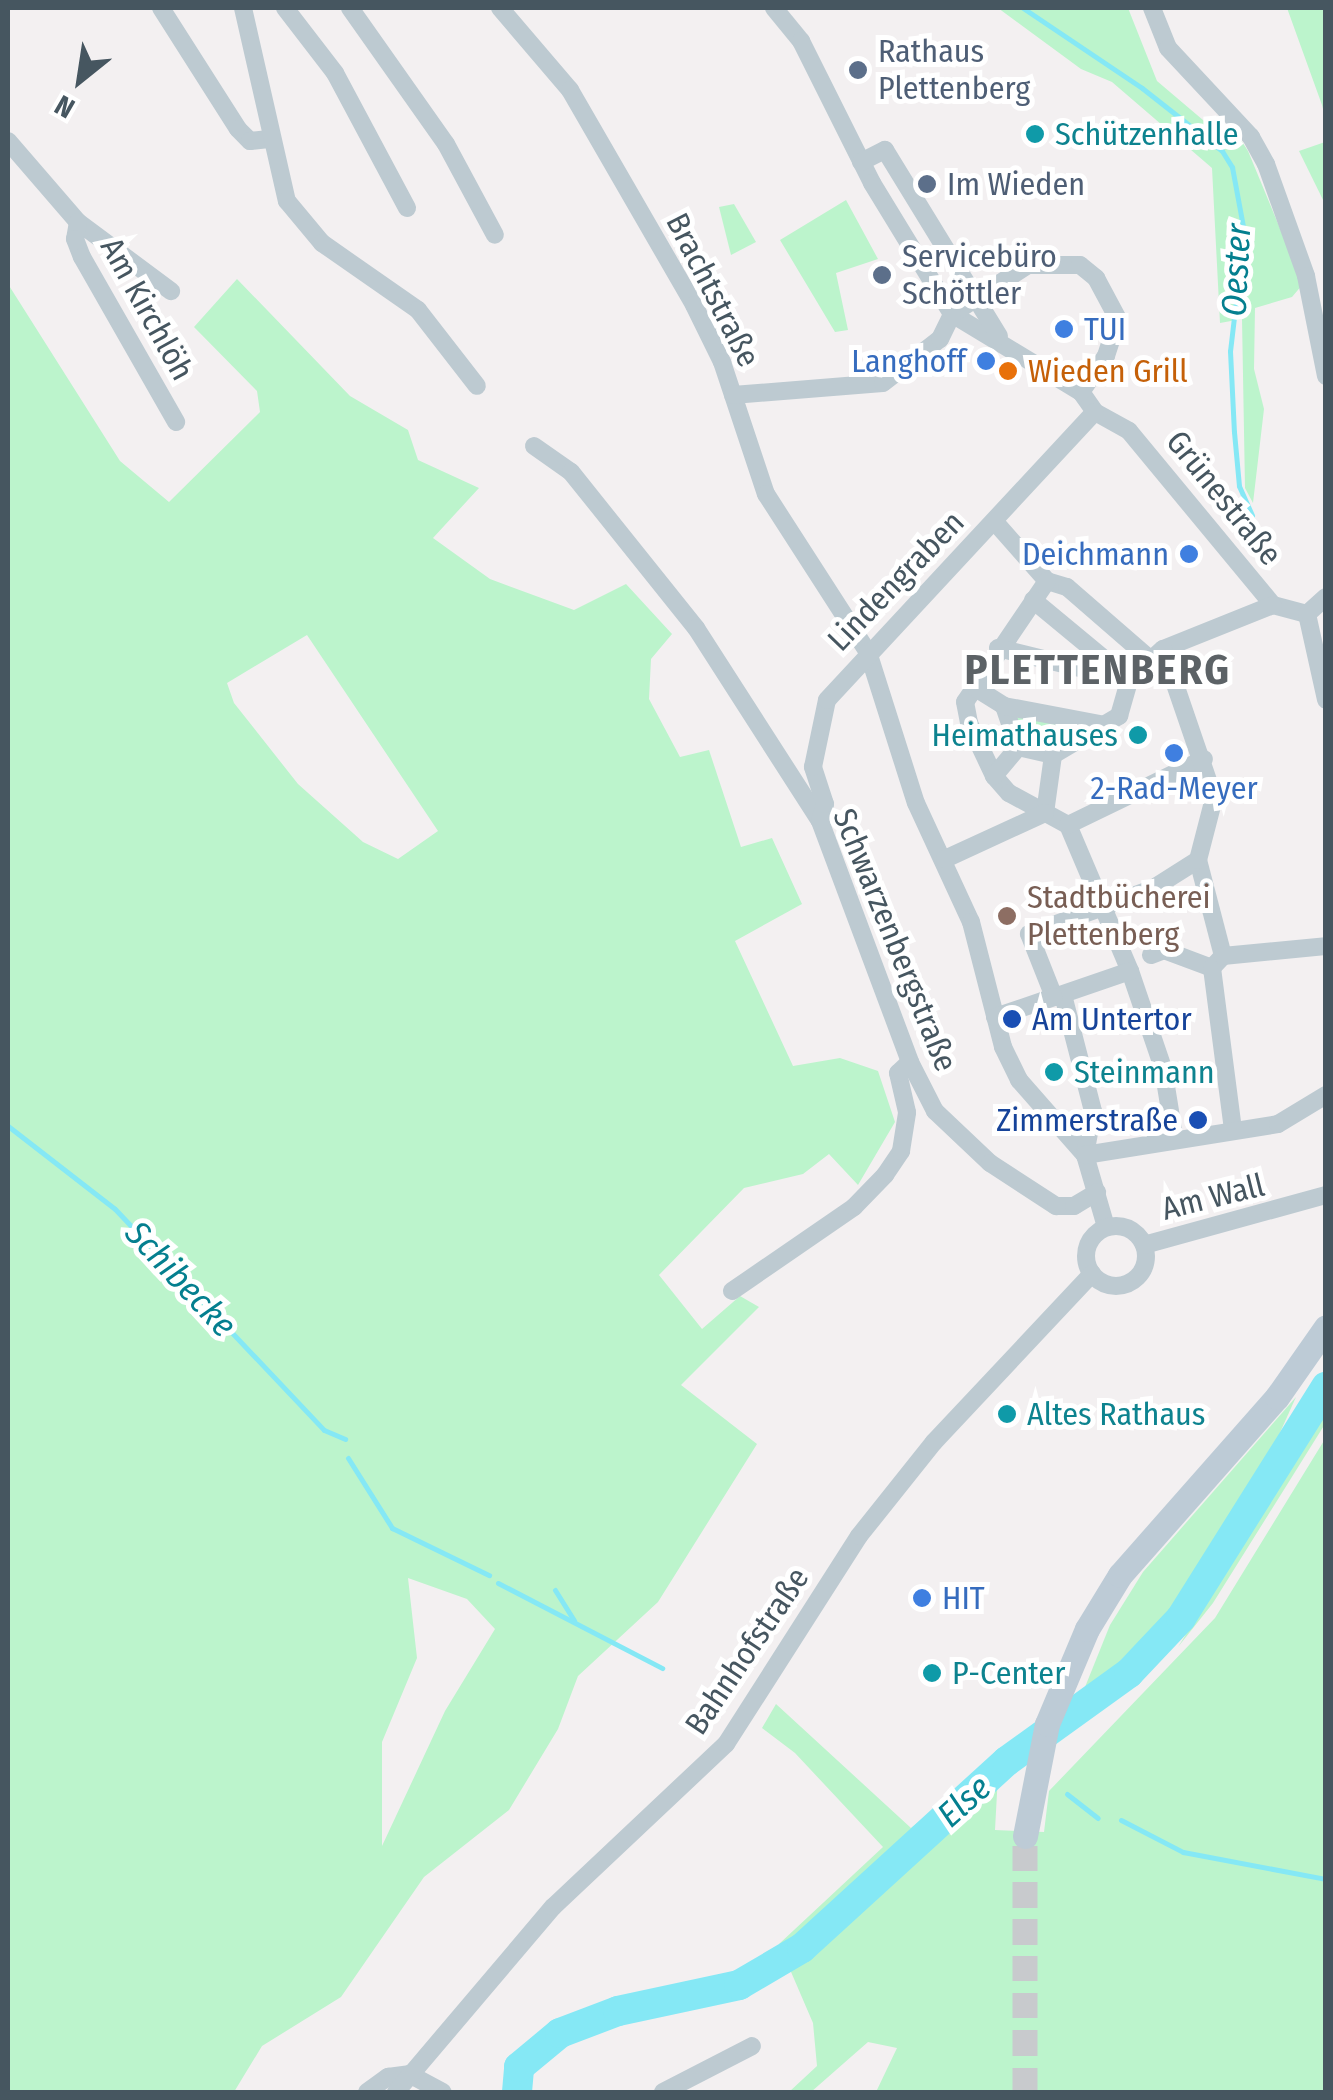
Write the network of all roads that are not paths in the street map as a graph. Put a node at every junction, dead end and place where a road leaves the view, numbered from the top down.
1 (161, 8) edge
2 (243, 8) edge
3 (286, 8) edge
4 (350, 8) edge
5 (500, 8) edge
6 (774, 8) edge
7 (1152, 8) edge
8 (269, 139) junction
9 (8, 141) edge
10 (861, 162) junction
11 (407, 208) dead end
12 (78, 222) junction
13 (495, 235) dead end
14 (170, 291) dead end
15 (974, 300) junction
16 (952, 314) junction
17 (1002, 340) junction
18 (1326, 376) edge
19 (477, 386) dead end
20 (1082, 392) junction
21 (733, 394) junction
22 (1095, 412) junction
23 (176, 422) dead end
24 (534, 446) dead end
25 (994, 522) junction
26 (1047, 581) junction
27 (1326, 596) edge
28 (1033, 600) junction
29 (1273, 605) junction
30 (1307, 614) junction
31 (998, 648) junction
32 (868, 652) junction
33 (1157, 654) junction
34 (1129, 680) junction
35 (974, 686) junction
36 (1326, 700) edge
37 (1004, 706) junction
38 (1106, 725) junction
39 (1018, 747) junction
40 (1053, 755) junction
41 (1204, 760) junction
42 (994, 776) junction
43 (1044, 814) junction
44 (820, 820) junction
45 (1068, 825) junction
46 (945, 859) junction
47 (1198, 860) junction
48 (1106, 906) junction
49 (1326, 946) edge
50 (1136, 962) junction
51 (1217, 962) junction
52 (1058, 996) junction
53 (995, 1017) junction
54 (910, 1062) junction
55 (1325, 1097) edge
56 (1233, 1130) junction
57 (1174, 1135) junction
58 (1085, 1155) junction
59 (1097, 1192) junction
60 (1326, 1195) edge
61 (1297, 1207) junction
62 (1326, 1214) edge
63 (1106, 1227) junction
64 (1144, 1245) junction
65 (1092, 1274) junction
66 (732, 1291) dead end
67 (1326, 1326) edge
68 (1026, 1836) tunnel mouth
69 (752, 2046) dead end
70 (409, 2074) junction
71 (368, 2092) edge
72 (396, 2092) edge
73 (443, 2092) edge
74 (663, 2092) edge

1 - 8 street
2 - 8 street
3 - 11 street
4 - 13 street
5 - 21 street, Brachtstraße
6 - 10 street
7 - 18 street
8 - 19 street
9 - 12 street, Am Kirchlöh
10 - 15 street, Grünestraße
10 - 16 street
12 - 14 street, Am Kirchlöh
12 - 23 street, Am Kirchlöh
15 - 16 street
15 - 17 street, Grünestraße
15 - 20 street
16 - 17 street, Grünestraße
16 - 21 street, Brachtstraße
17 - 20 street, Grünestraße
20 - 22 street, Grünestraße
21 - 32 street
22 - 25 street, Lindengraben
22 - 29 street, Grünestraße
24 - 44 street, Schwarzenbergstraße
25 - 26 street
25 - 32 street, Lindengraben
26 - 28 street
26 - 33 street
27 - 30 street
28 - 31 street
28 - 34 street
29 - 30 street, Grünestraße
29 - 33 street
30 - 36 street
31 - 34 street
31 - 35 street
32 - 44 street, Lindengraben
32 - 46 street
33 - 34 street
33 - 41 street
34 - 38 street
35 - 37 street
35 - 42 street
37 - 38 street
37 - 39 street
38 - 40 street
39 - 40 street
39 - 42 street
40 - 43 street
41 - 45 street
41 - 47 street
42 - 43 street
43 - 45 street
43 - 46 street
44 - 54 street, Schwarzenbergstraße
45 - 48 street
46 - 53 street
47 - 48 street
47 - 51 street
48 - 50 street
48 - 52 street
49 - 51 street
50 - 51 street
50 - 52 street
50 - 57 street
51 - 56 street
52 - 53 street
52 - 58 street
53 - 58 street
54 - 59 street, Schwarzenbergstraße
54 - 66 street
55 - 56 street
56 - 57 street
57 - 58 street
58 - 59 street
59 - 63 street
60 - 61 street, Am Wall
61 - 62 street, Am Wall
61 - 64 street, Am Wall
63 - 64 street
63 - 65 street
64 - 65 street
65 - 70 street, Bahnhofstraße
67 - 68 main road
69 - 74 street
70 - 71 street
70 - 72 street, Bahnhofstraße
70 - 73 street

